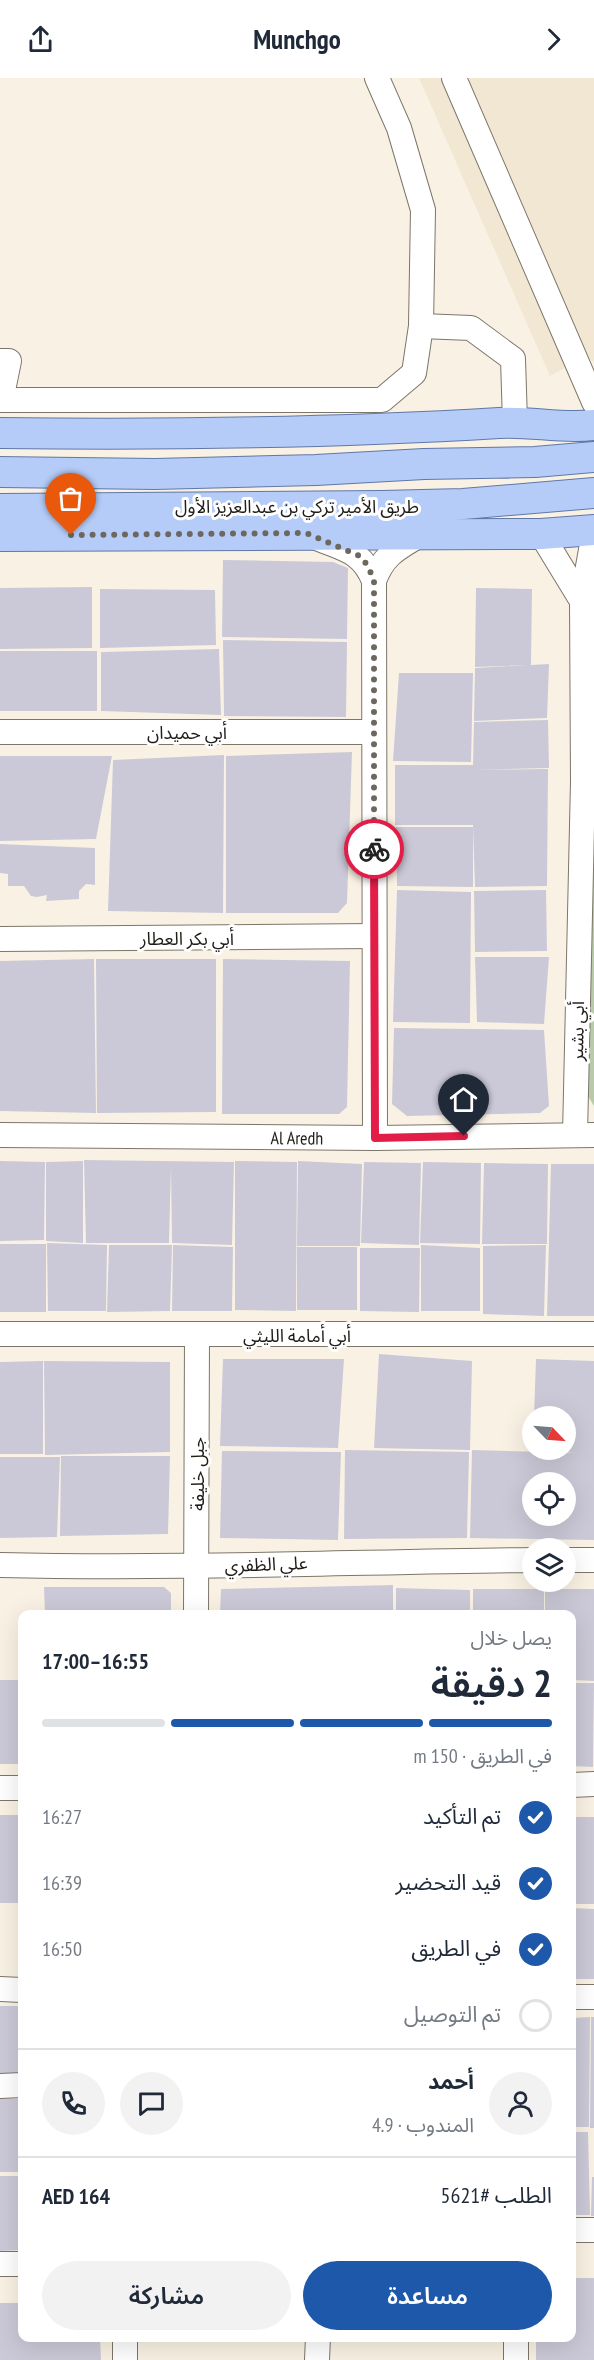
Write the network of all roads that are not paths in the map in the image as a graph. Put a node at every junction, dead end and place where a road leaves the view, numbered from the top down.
1 (377, 78) edge
2 (454, 78) edge
3 (421, 326) junction
4 (0, 361) edge
5 (1, 400) edge
6 (594, 402) edge
7 (515, 422) junction
8 (586, 426) edge
9 (0, 433) edge
10 (594, 458) edge
11 (316, 470) junction
12 (0, 472) edge
13 (594, 493) edge
14 (0, 508) edge
15 (594, 531) edge
16 (306, 533) junction
17 (423, 533) junction
18 (541, 534) junction
19 (0, 536) edge
20 (374, 581) junction
21 (582, 600) junction
22 (594, 627) edge
23 (0, 732) edge
24 (374, 732) junction
25 (374, 936) junction
26 (0, 939) edge
27 (0, 1135) edge
28 (584, 1135) edge
29 (375, 1138) junction
30 (0, 1334) edge
31 (594, 1334) edge
32 (197, 1335) junction
33 (522, 1560) edge
34 (576, 1560) edge
35 (594, 1560) edge
36 (0, 1565) edge
37 (196, 1566) junction
38 (196, 1610) edge
39 (576, 1785) edge
40 (594, 1785) edge
41 (0, 1788) edge
42 (18, 1788) edge
43 (0, 1989) edge
44 (18, 1990) edge
45 (576, 1997) edge
46 (594, 1997) edge
47 (18, 2085) edge
48 (0, 2086) edge
49 (576, 2230) edge
50 (594, 2230) edge
51 (0, 2264) edge
52 (18, 2264) edge
53 (125, 2342) edge
54 (318, 2342) edge
55 (516, 2342) edge
56 (125, 2360) edge
57 (317, 2360) edge
58 (516, 2360) edge

1 - 3 street
2 - 6 street
3 - 5 street
3 - 7 street
4 - 5 street
7 - 8 main road
7 - 9 main road
8 - 11 main road
10 - 11 main road, طريق الأمير تركي بن عبدالعزيز الأول
11 - 12 main road, طريق الأمير تركي بن عبدالعزيز الأول
13 - 14 main road, طريق الأمير تركي بن عبدالعزيز الأول
15 - 18 main road
15 - 21 street, أبي بشير
16 - 17 main road
16 - 19 main road
16 - 20 street
17 - 18 main road
17 - 20 street
18 - 21 street
20 - 24 street
21 - 22 street
21 - 28 street, أبي بشير
23 - 24 street, أبي حميدان
24 - 25 street
25 - 26 street, أبي بكر العطار
25 - 29 street
27 - 29 street, Al Aredh
28 - 29 street, Al Aredh
30 - 32 street, أبي أمامة الليثي
31 - 32 street, أبي أمامة الليثي
32 - 37 street, جبل خليفة
33 - 37 street, علي الظفري
34 - 35 street
36 - 37 street, علي الظفري
37 - 38 street, جبل خليفة
39 - 40 street
41 - 42 street
43 - 44 street
45 - 46 street
47 - 48 street
49 - 50 street
51 - 52 street
53 - 56 street
54 - 57 street
55 - 58 street

